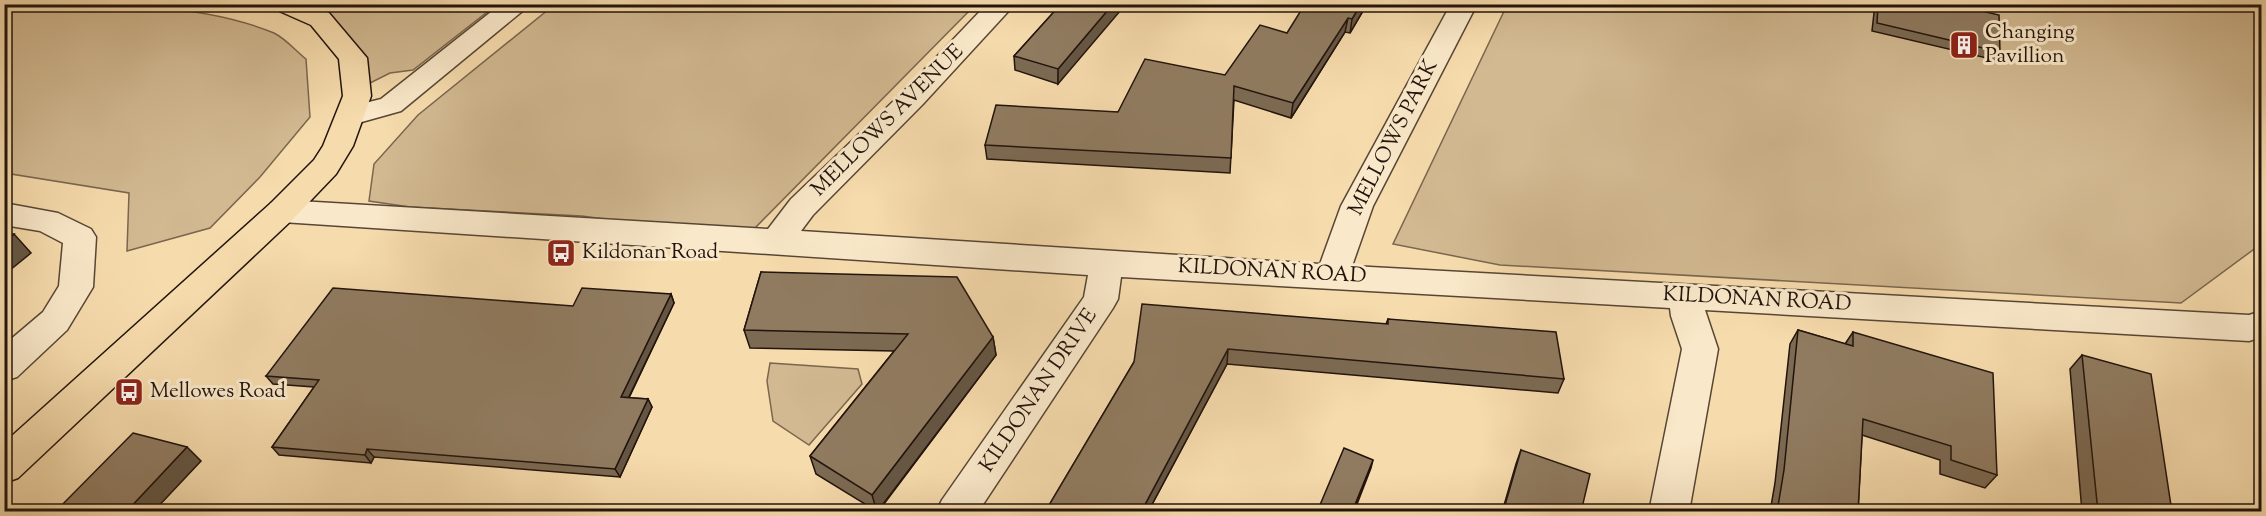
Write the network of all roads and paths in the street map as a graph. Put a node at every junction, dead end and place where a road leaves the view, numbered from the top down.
1 (286, 4) edge
2 (518, 4) edge
3 (1002, 4) edge
4 (1464, 4) edge
5 (351, 116) junction
6 (282, 211) junction
7 (4, 214) edge
8 (776, 241) junction
9 (1106, 264) junction
10 (1334, 276) junction
11 (1687, 295) junction
12 (2258, 333) edge
13 (4, 367) edge
14 (4, 467) edge
15 (956, 512) edge
16 (1669, 512) edge

1 - 5 main road
2 - 5 street
3 - 8 street, MELLOWS AVENUE
4 - 10 street, MELLOWS PARK
5 - 6 main road
6 - 8 street, KILDONAN ROAD
6 - 14 main road
7 - 13 street
8 - 9 street, KILDONAN ROAD
9 - 10 street, KILDONAN ROAD
9 - 15 street, KILDONAN DRIVE
10 - 11 street, KILDONAN ROAD
11 - 12 street, KILDONAN ROAD
11 - 16 street

